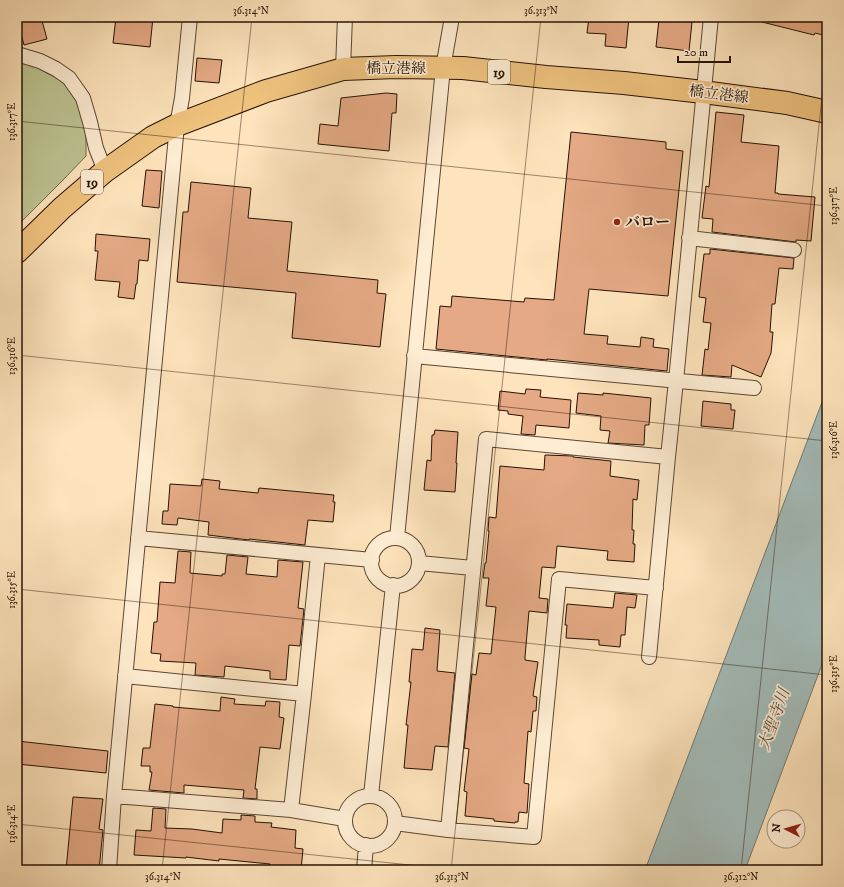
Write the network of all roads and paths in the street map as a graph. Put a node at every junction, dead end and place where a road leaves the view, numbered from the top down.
1 (190, 17) edge
2 (345, 17) edge
3 (452, 17) edge
4 (711, 17) edge
5 (17, 54) edge
6 (443, 68) junction
7 (343, 69) junction
8 (703, 92) junction
9 (827, 112) edge
10 (178, 125) junction
11 (105, 171) junction
12 (689, 238) junction
13 (794, 250) dead end
14 (17, 252) edge
15 (414, 356) junction
16 (676, 381) junction
17 (754, 388) dead end
18 (668, 457) junction
19 (138, 538) junction
20 (397, 538) junction
21 (318, 555) junction
22 (372, 560) junction
23 (419, 563) junction
24 (473, 568) junction
25 (393, 585) junction
26 (656, 588) junction
27 (649, 657) dead end
28 (125, 676) junction
29 (304, 694) junction
30 (114, 796) junction
31 (371, 796) junction
32 (291, 810) junction
33 (345, 818) junction
34 (394, 823) junction
35 (448, 830) junction
36 (366, 845) junction
37 (109, 870) edge
38 (364, 870) edge

1 - 10 street
2 - 7 street
3 - 6 street
4 - 8 street
5 - 11 street
6 - 7 main road, 橋立港線 / 19
6 - 8 main road, 橋立港線 / 19
6 - 15 street
7 - 10 main road, 橋立港線 / 19
8 - 9 main road, 橋立港線 / 19
8 - 12 street
10 - 11 main road, 橋立港線 / 19
10 - 19 street
11 - 14 main road, 橋立港線 / 19
12 - 13 street
12 - 16 street
15 - 16 street
15 - 20 street
16 - 17 street
16 - 18 street
18 - 24 street
18 - 26 street
19 - 21 street
19 - 28 street
20 - 22 street
20 - 23 street
21 - 22 street
21 - 29 street
22 - 25 street
23 - 24 street
23 - 25 street
24 - 35 street
25 - 31 street
26 - 27 street
26 - 35 street
28 - 29 street
28 - 30 street
29 - 32 street
30 - 32 street
30 - 37 street
31 - 33 street
31 - 34 street
32 - 33 street
33 - 36 street
34 - 35 street
34 - 36 street
36 - 38 street

